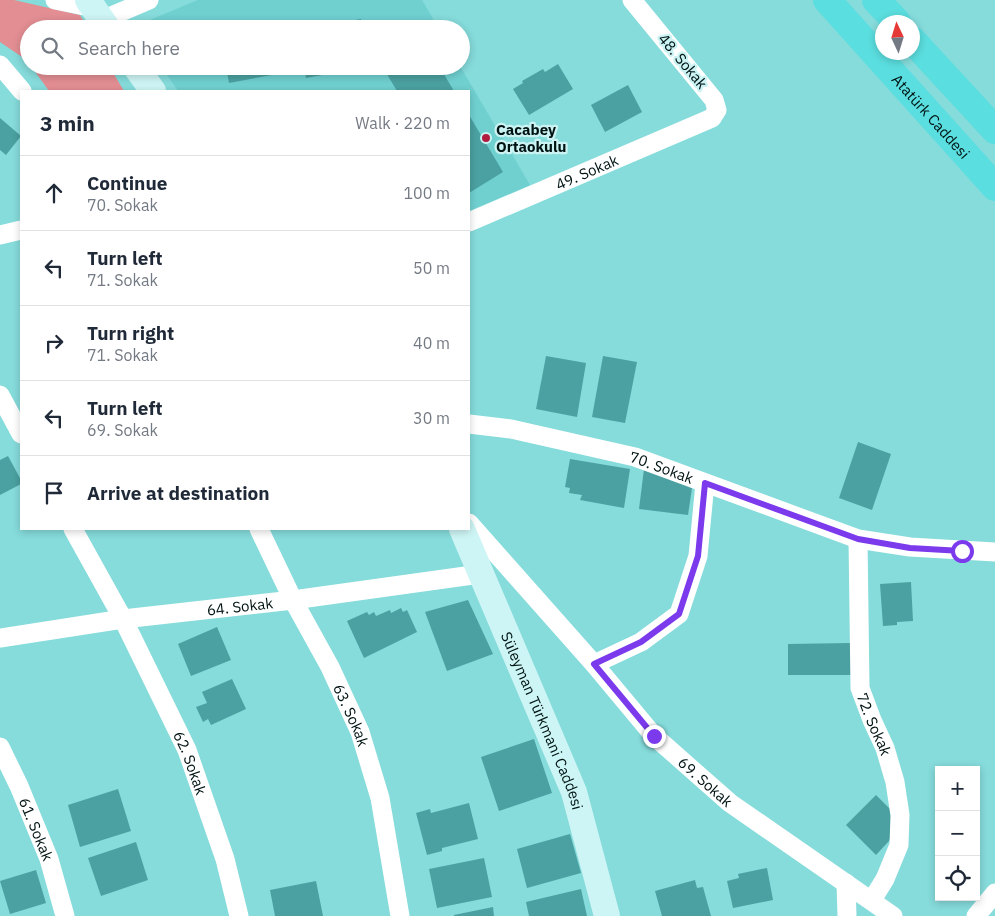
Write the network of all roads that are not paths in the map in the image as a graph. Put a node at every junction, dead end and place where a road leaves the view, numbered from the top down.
1 (54, 0) edge
2 (149, 0) edge
3 (632, 0) edge
4 (827, 0) edge
5 (876, 0) edge
6 (98, 14) edge
7 (890, 15) edge
8 (920, 49) edge
9 (0, 65) edge
10 (141, 75) edge
11 (21, 90) edge
12 (152, 90) edge
13 (702, 122) joint
14 (995, 130) edge
15 (995, 187) edge
16 (470, 222) edge
17 (20, 230) edge
18 (0, 235) edge
19 (0, 395) edge
20 (470, 424) edge
21 (20, 432) edge
22 (705, 483) junction
23 (470, 524) edge
24 (74, 530) edge
25 (259, 530) edge
26 (462, 530) edge
27 (858, 539) junction
28 (995, 554) edge
29 (480, 574) junction
30 (292, 600) junction
31 (123, 618) junction
32 (0, 638) edge
33 (594, 664) junction
34 (0, 747) edge
35 (846, 883) junction
36 (995, 893) edge
37 (872, 900) junction
38 (65, 916) edge
39 (239, 916) edge
40 (400, 916) edge
41 (607, 916) edge
42 (847, 916) edge
43 (893, 916) edge
44 (976, 916) edge

1 - 6 street
2 - 6 street
3 - 13 street, 48. Sokak
4 - 15 highway, Atatürk Caddesi
5 - 7 highway
8 - 14 highway
9 - 11 street
10 - 12 street
13 - 16 street, 49. Sokak
17 - 18 street
19 - 21 street
20 - 22 street, 70. Sokak
22 - 27 street, 70. Sokak
22 - 33 street
23 - 33 street, 69. Sokak
24 - 31 street, 62. Sokak
25 - 30 street, 63. Sokak
26 - 29 street, Süleyman Türkmani Caddesi
27 - 28 street, 70. Sokak
27 - 37 street, 72. Sokak
29 - 30 street, 64. Sokak
29 - 41 street, Süleyman Türkmani Caddesi
30 - 31 street, 64. Sokak
30 - 40 street, 63. Sokak
31 - 32 street, 64. Sokak
31 - 39 street, 62. Sokak
33 - 35 street, 69. Sokak
34 - 38 street, 61. Sokak
35 - 37 street, 69. Sokak
35 - 42 street
36 - 44 street
37 - 43 street, 69. Sokak

